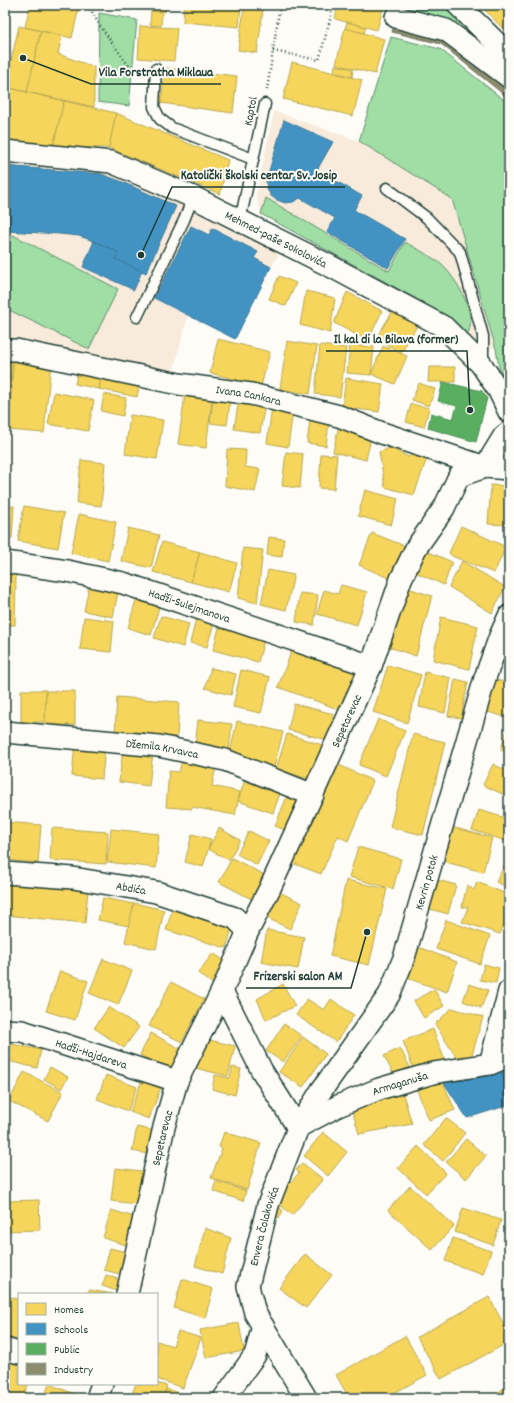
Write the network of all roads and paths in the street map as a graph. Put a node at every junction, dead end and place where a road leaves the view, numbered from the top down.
1 (88, 5) edge
2 (280, 5) edge
3 (334, 5) edge
4 (458, 5) edge
5 (396, 17) dead end
6 (273, 51) junction
7 (509, 55) edge
8 (156, 69) dead end
9 (509, 77) edge
10 (155, 80) junction
11 (265, 104) joint
12 (5, 151) edge
13 (253, 159) junction
14 (387, 188) dead end
15 (193, 197) junction
16 (240, 221) junction
17 (137, 317) dead end
18 (5, 350) edge
19 (481, 364) junction
20 (507, 407) edge
21 (509, 432) edge
22 (485, 467) junction
23 (509, 469) edge
24 (5, 562) edge
25 (509, 616) edge
26 (370, 666) junction
27 (5, 732) edge
28 (313, 794) junction
29 (5, 873) edge
30 (248, 931) junction
31 (222, 991) junction
32 (509, 991) edge
33 (5, 1030) edge
34 (500, 1060) edge
35 (177, 1081) junction
36 (298, 1128) junction
37 (128, 1293) edge
38 (263, 1326) junction
39 (5, 1349) edge
40 (18, 1354) edge
41 (102, 1385) edge
42 (97, 1398) edge
43 (224, 1398) edge
44 (306, 1398) edge

1 - 10 path
2 - 6 path, Kaptol
3 - 6 path
4 - 7 street
5 - 9 street
6 - 11 path, Kaptol
8 - 10 lane
10 - 13 lane
11 - 13 lane, Kaptol
12 - 15 street, Mehmed-paše Sokolovića
13 - 16 lane, Kaptol
14 - 19 lane
15 - 16 street, Mehmed-paše Sokolovića
15 - 17 lane
16 - 19 street, Mehmed-paše Sokolovića
18 - 22 street, Ivana Cankara
19 - 20 street, Mehmed-paše Sokolovića
21 - 22 street
22 - 23 street
22 - 26 street, Sepetarevac
24 - 26 street, Hadži-Sulejmanova
25 - 36 street, Kevrin potok
26 - 28 street, Sepetarevac
27 - 28 street, Džemila Krvavca
28 - 30 street, Sepetarevac
29 - 30 street, Abdića
30 - 31 street, Sepetarevac
31 - 35 street, Sepetarevac
31 - 36 street
32 - 34 street
33 - 35 street, Hadži-Hajdareva
34 - 36 street, Armaganuša
35 - 37 street, Sepetarevac
36 - 38 street, Envera Čolakovića
38 - 43 street
38 - 44 street, Envera Čolakovića
39 - 40 street
41 - 42 street

